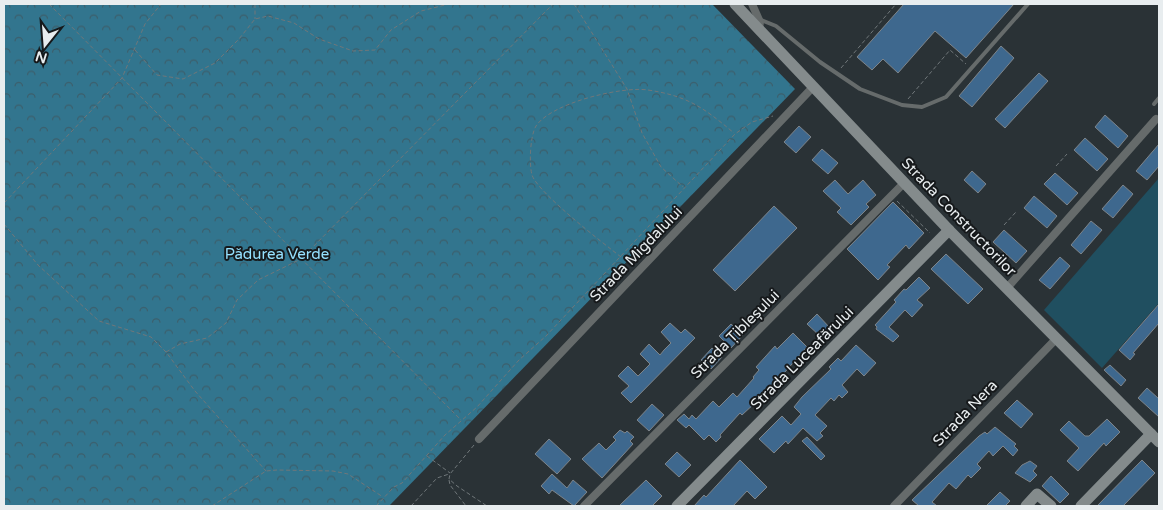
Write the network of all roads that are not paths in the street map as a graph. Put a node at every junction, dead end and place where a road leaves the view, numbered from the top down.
1 (735, 4) edge
2 (752, 4) edge
3 (1028, 4) edge
4 (759, 24) junction
5 (813, 87) junction
6 (1159, 98) edge
7 (1154, 104) dead end
8 (1157, 121) edge
9 (905, 182) junction
10 (949, 230) junction
11 (1007, 288) junction
12 (1056, 339) junction
13 (1155, 438) edge
14 (479, 439) road end
15 (584, 506) edge
16 (677, 506) edge
17 (894, 506) edge
18 (1026, 506) edge
19 (1050, 506) edge
20 (1081, 506) edge

1 - 4 main road
2 - 4 street, Strada Constructorilor
3 - 4 lane
4 - 5 main road, Strada Constructorilor
5 - 9 main road, Strada Constructorilor
5 - 14 street, Strada Migdalului
6 - 7 lane
8 - 11 street
9 - 10 main road, Strada Constructorilor
9 - 15 street, Strada Țibleșului
10 - 11 main road, Strada Constructorilor
10 - 16 main road, Strada Luceafărului
11 - 12 main road, Strada Constructorilor
12 - 13 main road, Strada Constructorilor
12 - 17 street, Strada Nera
13 - 20 main road
18 - 19 main road

